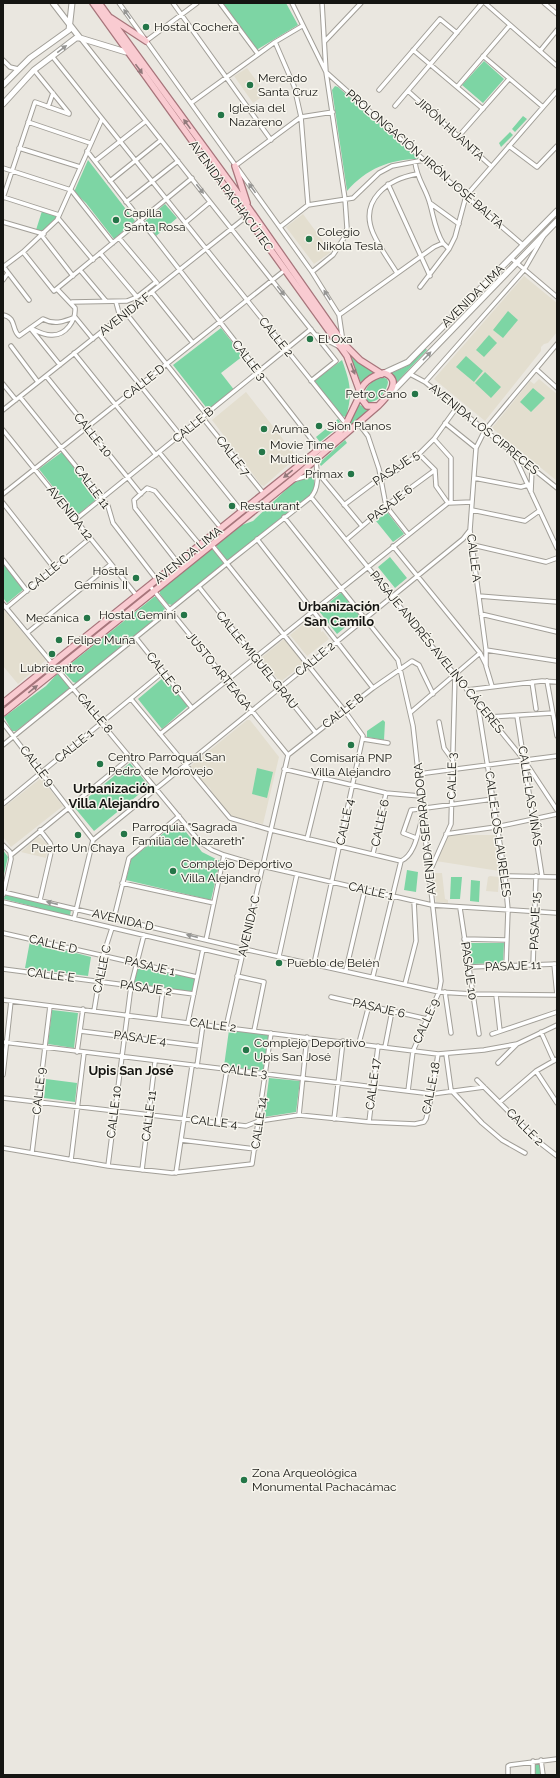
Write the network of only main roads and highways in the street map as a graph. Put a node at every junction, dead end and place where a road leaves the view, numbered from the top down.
1 (53, 3) edge
2 (72, 3) edge
3 (93, 3) edge
4 (99, 3) edge
5 (107, 15) junction
6 (71, 27) junction
7 (80, 38) junction
8 (146, 41) road end
9 (126, 52) junction
10 (3, 85) edge
11 (3, 104) edge
12 (236, 166) road end
13 (248, 207) junction
14 (557, 211) edge
15 (557, 221) edge
16 (342, 345) junction
17 (383, 373) junction
18 (360, 394) junction
19 (390, 394) junction
20 (378, 406) junction
21 (3, 703) edge
22 (3, 713) edge

1 - 6 main road, AVENIDA PACHACÚTEC
2 - 6 main road
3 - 9 main road, AVENIDA PACHACÚTEC
4 - 5 main road, AVENIDA PACHACÚTEC
5 - 8 main road
13 -> 5 main road, AVENIDA PACHACÚTEC
6 - 7 main road, AVENIDA PACHACÚTEC
6 - 10 main road
7 - 9 main road
11 -> 7 main road
9 -> 16 main road, AVENIDA PACHACÚTEC
12 - 13 main road
13 - 16 main road, AVENIDA PACHACÚTEC
14 - 17 main road, AVENIDA LIMA
19 -> 15 main road, AVENIDA LIMA
16 - 17 main road, AVENIDA PACHACÚTEC
16 -> 18 main road, AVENIDA PACHACÚTEC
17 - 18 main road
17 - 19 main road
18 - 20 main road
18 -> 21 main road, AVENIDA LIMA
19 - 20 main road
22 -> 20 main road, AVENIDA LIMA

